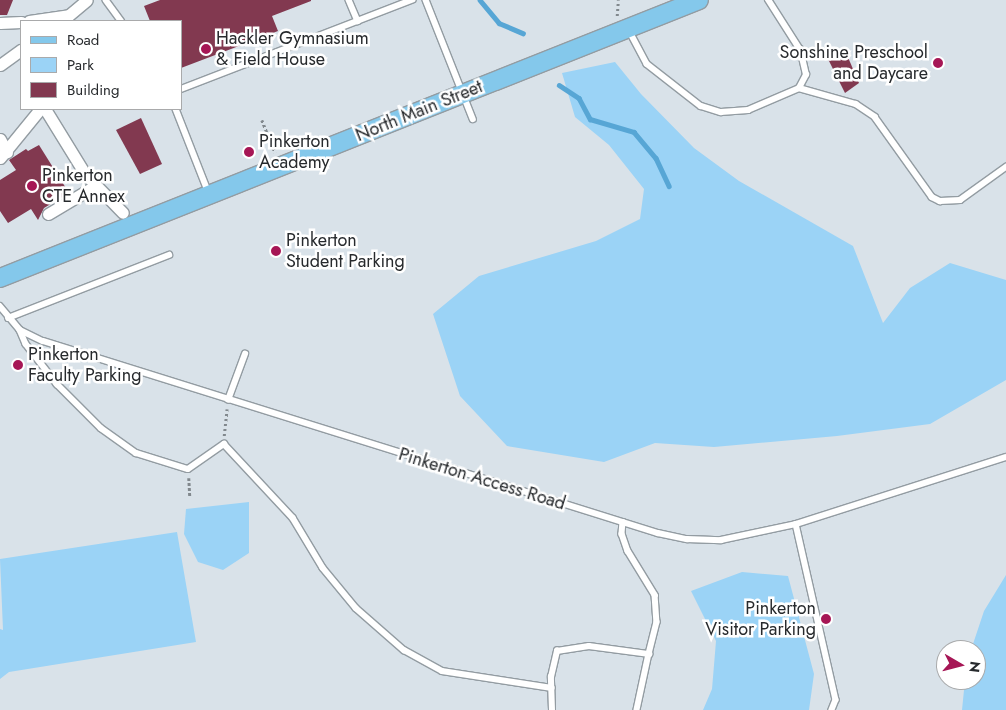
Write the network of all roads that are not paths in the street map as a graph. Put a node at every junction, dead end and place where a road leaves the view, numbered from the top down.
1 (87, 0) edge
2 (106, 0) edge
3 (349, 0) edge
4 (412, 0) edge
5 (426, 0) edge
6 (699, 0) edge
7 (768, 0) edge
8 (65, 19) edge
9 (47, 20) edge
10 (120, 20) edge
11 (20, 22) edge
12 (358, 22) junction
13 (0, 23) edge
14 (622, 23) junction
15 (20, 51) edge
16 (0, 65) edge
17 (799, 88) junction
18 (182, 89) edge
19 (463, 94) junction
20 (39, 110) edge
21 (45, 110) edge
22 (176, 110) edge
23 (473, 119) dead end
24 (0, 139) edge
25 (3, 155) edge
26 (1006, 167) edge
27 (94, 186) junction
28 (209, 194) junction
29 (123, 213) dead end
30 (48, 214) dead end
31 (169, 255) dead end
32 (0, 278) edge
33 (0, 306) edge
34 (8, 318) junction
35 (20, 330) junction
36 (245, 354) dead end
37 (228, 400) junction
38 (1006, 457) edge
39 (623, 522) junction
40 (796, 524) junction
41 (648, 654) junction
42 (552, 688) junction
43 (552, 710) edge
44 (637, 710) edge
45 (832, 710) edge

1 - 8 street
2 - 10 lane
3 - 12 lane
4 - 12 lane
5 - 19 lane
6 - 14 main road, North Main Street
7 - 17 lane
8 - 9 street
11 - 13 street
12 - 18 lane
14 - 17 lane
14 - 19 main road, North Main Street
15 - 16 street
17 - 26 lane
19 - 23 lane
19 - 28 main road, North Main Street
20 - 25 street
21 - 27 street
22 - 28 lane
24 - 25 street
27 - 29 street
27 - 30 street
28 - 32 main road, North Main Street
31 - 34 lane
33 - 34 lane, Pinkerton Access Road
34 - 35 lane, Pinkerton Access Road
35 - 37 lane, Pinkerton Access Road
35 - 42 lane
36 - 37 lane
37 - 39 lane, Pinkerton Access Road
38 - 40 lane, Pinkerton Access Road
39 - 40 lane, Pinkerton Access Road
39 - 41 lane
40 - 45 lane
41 - 42 lane
41 - 44 lane
42 - 43 lane

